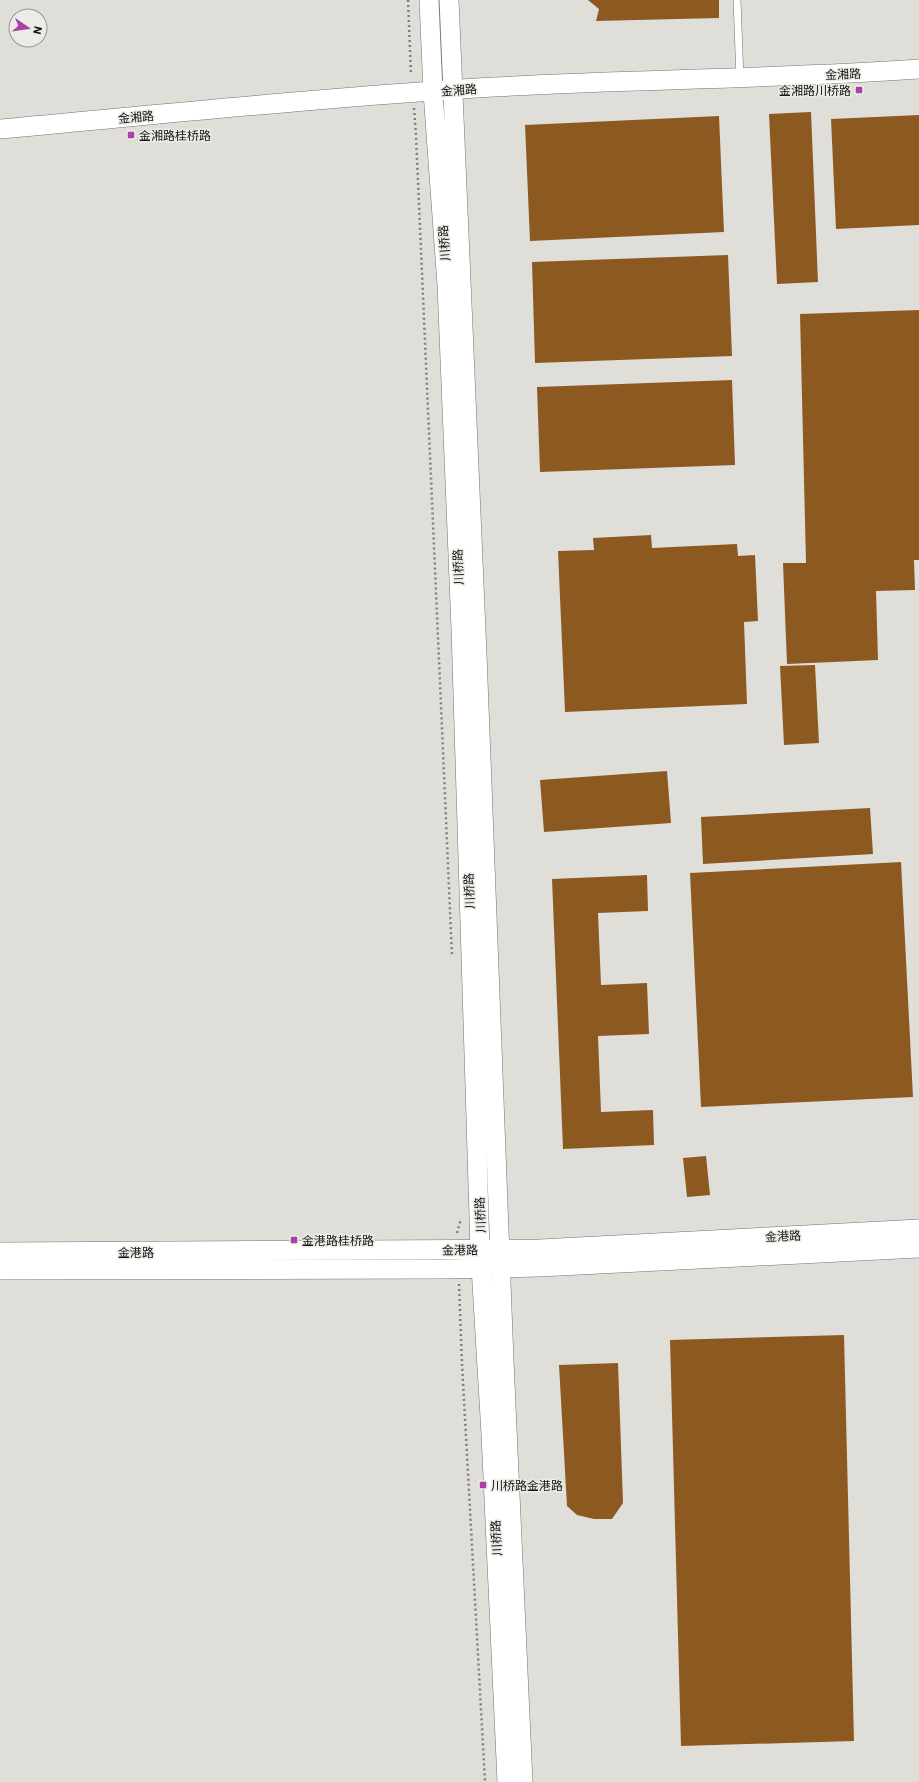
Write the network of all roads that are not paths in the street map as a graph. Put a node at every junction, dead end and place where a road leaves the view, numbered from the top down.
1 (429, 0) edge
2 (450, 0) edge
3 (737, 0) edge
4 (919, 69) edge
5 (740, 78) junction
6 (453, 90) junction
7 (433, 92) junction
8 (0, 129) edge
9 (919, 1229) edge
10 (919, 1248) edge
11 (500, 1249) junction
12 (480, 1250) junction
13 (0, 1252) edge
14 (458, 1259) junction
15 (482, 1268) junction
16 (501, 1268) junction
17 (0, 1270) edge
18 (507, 1782) edge
19 (523, 1782) edge

1 - 7 street, 川桥路
2 - 6 street, 川桥路
3 - 5 lane
4 - 5 street, 金湘路
5 - 6 street, 金湘路
6 - 7 street, 金湘路
6 - 11 street, 川桥路
7 - 8 street, 金湘路
7 - 12 street, 川桥路
9 - 11 street, 金港路
10 - 16 street, 金港路
11 - 12 street, 金港路
11 - 16 street, 川桥路
12 - 14 street, 金港路
12 - 15 street, 川桥路
13 - 14 street, 金港路
14 - 15 street, 金港路
14 - 17 street, 金港路
15 - 16 street, 金港路
15 - 18 street, 川桥路
16 - 19 street, 川桥路

